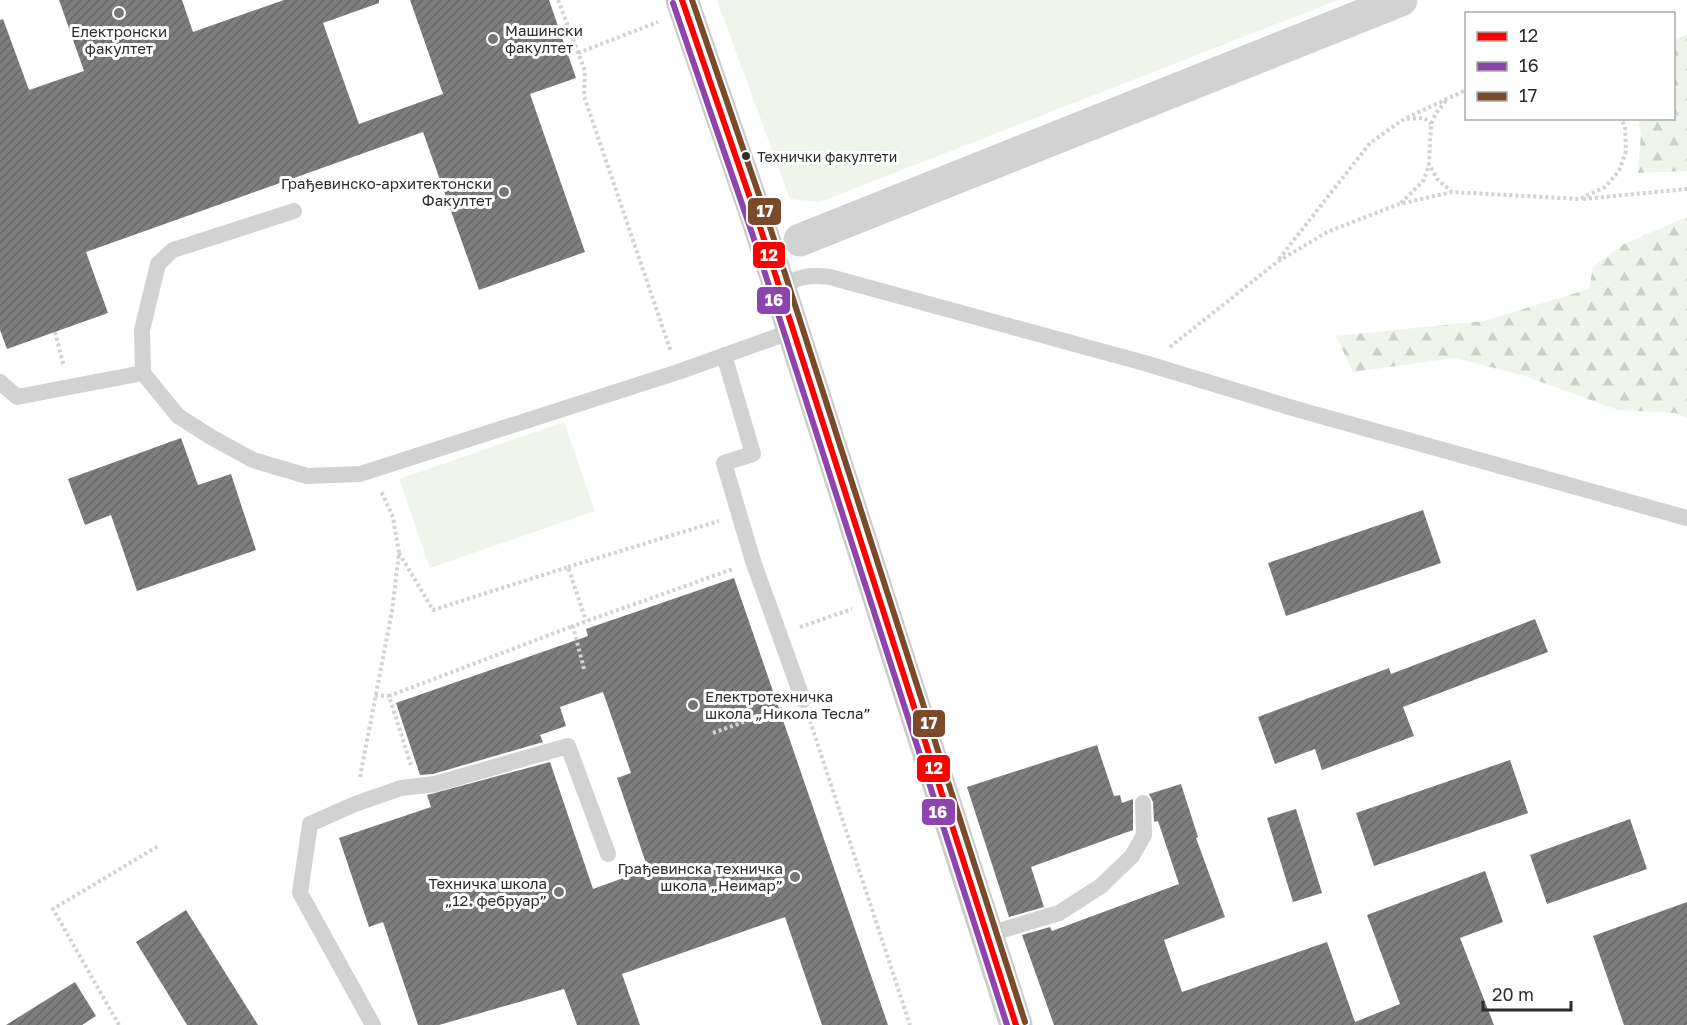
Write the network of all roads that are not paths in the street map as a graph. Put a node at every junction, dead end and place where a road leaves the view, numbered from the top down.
1 (1401, 0) edge
2 (684, 5) edge
3 (294, 211) dead end
4 (800, 240) dead end
5 (779, 288) junction
6 (794, 331) junction
7 (724, 355) junction
8 (143, 374) junction
9 (0, 382) edge
10 (1687, 518) edge
11 (803, 700) road end
12 (1143, 802) dead end
13 (608, 854) dead end
14 (986, 935) junction
15 (373, 1025) edge
16 (1016, 1025) edge

1 - 4 street
2 - 5 main road
3 - 8 lane
5 - 6 main road
5 - 10 lane
6 - 7 lane
6 - 14 main road
7 - 8 lane
7 - 11 lane
8 - 9 lane
12 - 14 lane
13 - 15 lane
14 - 16 main road

